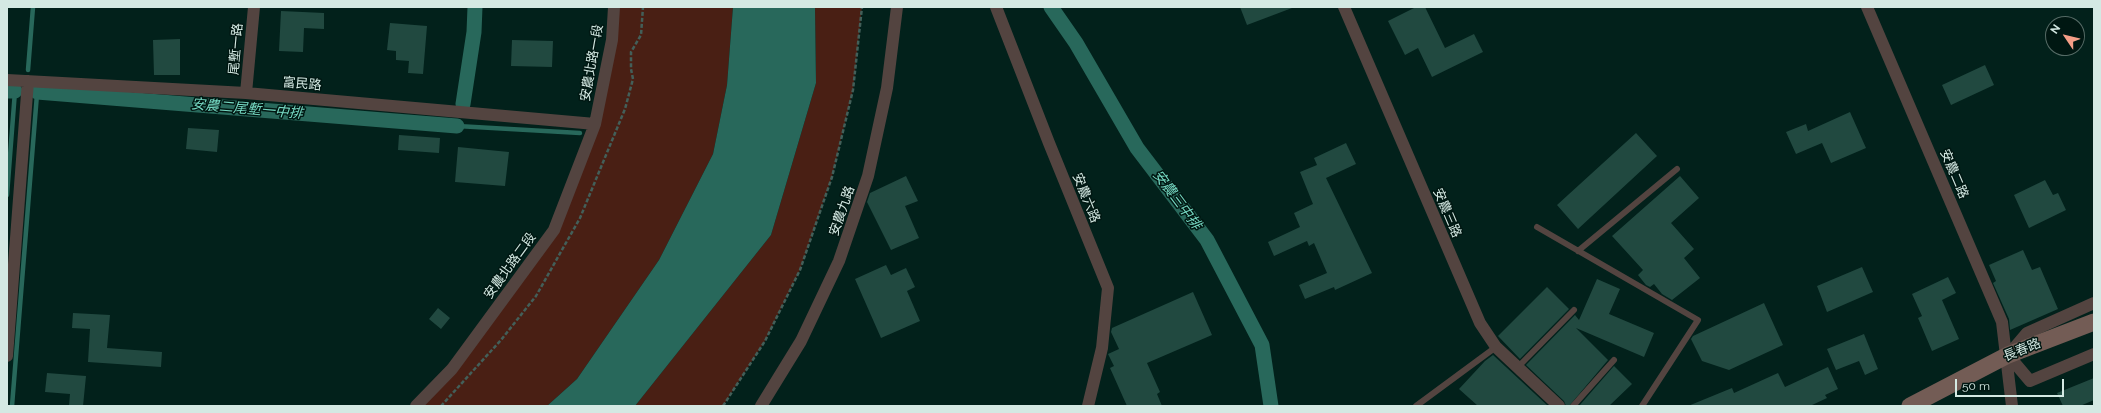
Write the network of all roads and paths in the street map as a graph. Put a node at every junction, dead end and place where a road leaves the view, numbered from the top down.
1 (254, 7) edge
2 (614, 7) edge
3 (862, 7) edge
4 (897, 7) edge
5 (996, 7) edge
6 (1344, 7) edge
7 (1867, 7) edge
8 (7, 80) edge
9 (28, 81) junction
10 (246, 94) junction
11 (595, 124) junction
12 (1677, 169) dead end
13 (1537, 228) dead end
14 (1578, 251) junction
15 (2094, 302) edge
16 (1574, 310) dead end
17 (2094, 322) edge
18 (1496, 347) junction
19 (2094, 354) edge
20 (2008, 355) junction
21 (7, 356) edge
22 (1614, 360) dead end
23 (1518, 368) junction
24 (416, 406) edge
25 (723, 406) edge
26 (761, 406) edge
27 (1088, 406) edge
28 (1416, 406) edge
29 (1559, 406) edge
30 (1573, 406) edge
31 (1642, 406) edge
32 (1910, 406) edge
33 (2012, 406) edge

1 - 10 street, 尾塹一路
2 - 11 street, 安農北路一段
3 - 25 path
4 - 26 street, 安農九路
5 - 27 street, 安農六路
6 - 18 street, 安農三路
7 - 20 street, 安農二路
8 - 9 street, 富民路
9 - 10 street, 富民路
9 - 21 street
10 - 11 street, 富民路
11 - 24 street, 安農北路二段
12 - 14 lane
13 - 14 lane
14 - 31 lane
15 - 20 street
16 - 23 lane
17 - 20 street, 長春路
18 - 23 street, 安農三路
18 - 28 lane
19 - 20 street
20 - 32 street, 長春路
20 - 33 street, 安農二路
22 - 30 lane
23 - 29 street, 安農三路

